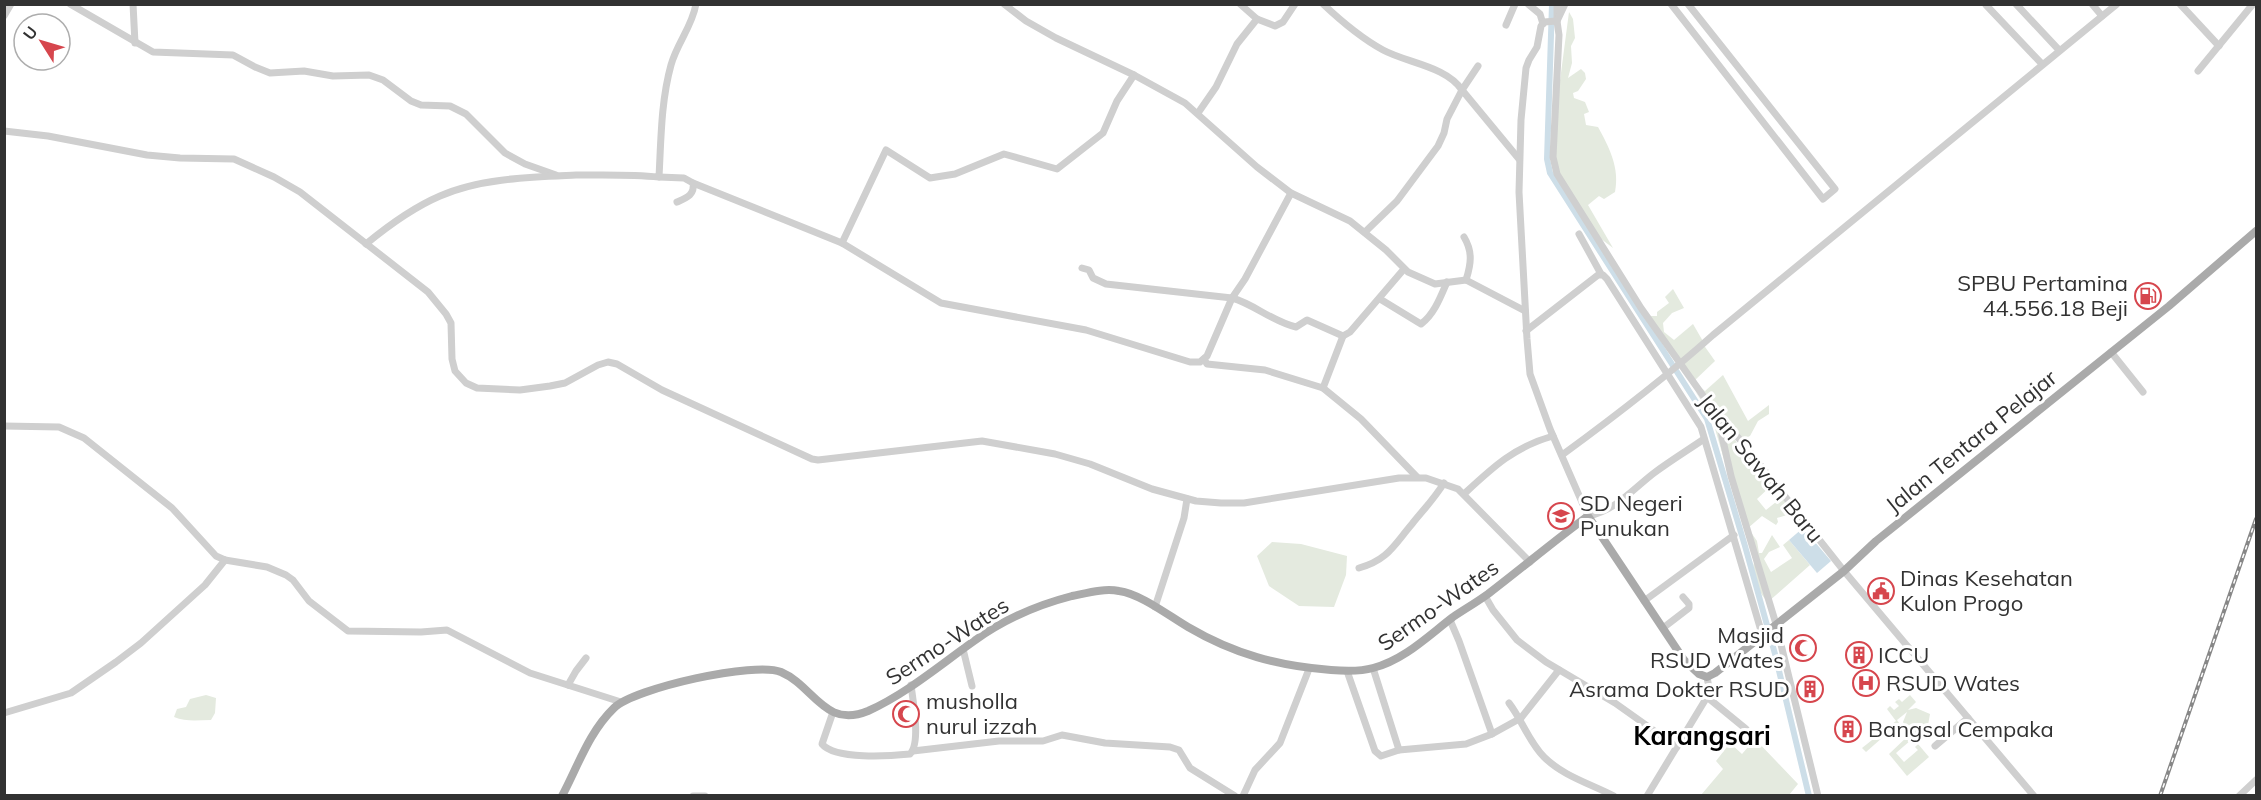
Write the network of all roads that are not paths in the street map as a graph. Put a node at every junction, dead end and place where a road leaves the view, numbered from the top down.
1 (11, 4) edge
2 (70, 4) edge
3 (133, 4) edge
4 (696, 4) edge
5 (1004, 4) edge
6 (1240, 4) edge
7 (1295, 4) edge
8 (1323, 4) edge
9 (1515, 4) edge
10 (1528, 4) edge
11 (1539, 4) edge
12 (1557, 4) edge
13 (1565, 4) edge
14 (1671, 4) edge
15 (1688, 4) edge
16 (2092, 4) edge
17 (2117, 4) edge
18 (2180, 4) edge
19 (2253, 4) edge
20 (1986, 5) edge
21 (2013, 5) edge
22 (1540, 14) junction
23 (4, 16) edge
24 (2102, 16) junction
25 (1257, 19) junction
26 (1549, 22) junction
27 (1506, 25) dead end
28 (135, 43) junction
29 (2219, 46) junction
30 (2059, 50) junction
31 (2042, 64) junction
32 (1478, 66) dead end
33 (2198, 71) dead end
34 (1134, 75) junction
35 (1462, 90) junction
36 (1198, 113) junction
37 (1775, 114) junction
38 (1764, 123) junction
39 (4, 131) edge
40 (1519, 159) junction
41 (556, 175) junction
42 (659, 177) junction
43 (693, 183) junction
44 (1291, 193) junction
45 (677, 202) dead end
46 (2256, 231) edge
47 (1365, 232) junction
48 (1579, 234) dead end
49 (1464, 237) dead end
50 (842, 243) junction
51 (366, 244) junction
52 (1082, 268) dead end
53 (1404, 269) junction
54 (1601, 274) junction
55 (1466, 280) junction
56 (1447, 282) junction
57 (1232, 298) junction
58 (1380, 298) junction
59 (1525, 311) junction
60 (1526, 331) junction
61 (1343, 336) junction
62 (2111, 352) junction
63 (1204, 359) junction
64 (1679, 365) junction
65 (1668, 374) junction
66 (1323, 388) junction
67 (2143, 392) dead end
68 (1720, 417) junction
69 (4, 426) edge
70 (1553, 436) junction
71 (1704, 439) junction
72 (1562, 455) junction
73 (1730, 476) junction
74 (1417, 477) junction
75 (1718, 479) junction
76 (1444, 483) junction
77 (1464, 494) junction
78 (1187, 499) junction
79 (1588, 516) junction
80 (1734, 535) junction
81 (1745, 546) junction
82 (225, 561) junction
83 (1530, 562) junction
84 (1359, 568) dead end
85 (1844, 571) junction
86 (1485, 596) junction
87 (1683, 597) dead end
88 (1644, 601) junction
89 (1155, 608) junction
90 (1450, 620) junction
91 (1663, 628) junction
92 (1768, 629) junction
93 (963, 649) junction
94 (586, 658) dead end
95 (1373, 668) junction
96 (1309, 669) junction
97 (1559, 670) junction
98 (1347, 671) junction
99 (1707, 677) junction
100 (568, 685) junction
101 (911, 685) junction
102 (972, 686) dead end
103 (1707, 698) junction
104 (621, 702) junction
105 (1509, 703) dead end
106 (833, 712) junction
107 (4, 713) edge
108 (1521, 718) junction
109 (1968, 718) junction
110 (1746, 729) dead end
111 (1492, 734) junction
112 (1935, 746) dead end
113 (1677, 747) junction
114 (1399, 750) junction
115 (913, 751) junction
116 (2256, 780) edge
117 (2242, 794) edge
118 (562, 795) edge
119 (693, 795) edge
120 (705, 795) edge
121 (1235, 795) edge
122 (1243, 795) edge
123 (1614, 795) edge
124 (1647, 795) edge
125 (1818, 795) edge
126 (2034, 795) edge

1 - 23 street
2 - 28 street
3 - 28 street
4 - 42 street
5 - 34 street
6 - 25 street
7 - 25 street
8 - 35 street
9 - 27 street
10 - 22 street
11 - 22 street
12 - 26 street
13 - 26 street
14 - 38 street
15 - 37 street
16 - 24 street
17 - 24 street
18 - 29 street
19 - 29 street
20 - 31 street
21 - 30 street
22 - 26 street
24 - 30 street
25 - 36 street
26 - 40 street
26 - 64 street, Jalan Sawah Baru
28 - 41 street
29 - 33 street
30 - 31 street
31 - 64 street
32 - 35 street
34 - 36 street
34 - 50 street
35 - 40 street
35 - 47 street
36 - 44 street
37 - 38 street
37 - 38 street
39 - 51 street
40 - 59 street
41 - 42 street
41 - 51 street
42 - 43 street
43 - 45 street
43 - 50 street
44 - 47 street
44 - 57 street
46 - 62 main road, Jalan Tentara Pelajar
47 - 53 street
48 - 54 street
49 - 55 street
50 - 63 street
51 - 78 street
52 - 57 street
53 - 56 street
53 - 58 street
54 - 60 street
54 - 65 street
55 - 56 street
55 - 59 street
56 - 58 street
57 - 61 street
57 - 63 street
58 - 61 street
59 - 60 street
60 - 70 street
61 - 66 street
62 - 67 street
62 - 85 main road, Jalan Tentara Pelajar
63 - 66 street
64 - 65 street
64 - 68 street, Jalan Sawah Baru
65 - 71 street
65 - 72 street
66 - 74 street
68 - 73 street
68 - 85 street, Jalan Sawah Baru
69 - 82 street
70 - 72 street
70 - 77 street
71 - 75 street
71 - 79 street
72 - 79 street
73 - 75 street
73 - 81 street
74 - 76 street
74 - 78 street
75 - 80 street
76 - 77 street
76 - 84 street
77 - 83 street
78 - 89 street
79 - 83 main road, Sermo-Wates
79 - 88 main road
80 - 81 street
80 - 88 street
81 - 92 street
81 - 92 street
82 - 100 street
82 - 107 street
83 - 86 main road, Sermo-Wates
85 - 92 main road, Jalan Tentara Pelajar
85 - 109 street, Jalan Sawah Baru
86 - 90 main road, Sermo-Wates
86 - 97 street
87 - 91 street
88 - 91 main road
89 - 93 main road, Sermo-Wates
89 - 96 main road, Sermo-Wates
90 - 95 main road, Sermo-Wates
90 - 111 street
91 - 99 main road
92 - 99 main road, Jalan Tentara Pelajar
92 - 125 street
93 - 101 main road, Sermo-Wates
93 - 102 street
94 - 100 street
95 - 98 main road, Sermo-Wates
95 - 114 street
96 - 98 main road, Sermo-Wates
96 - 122 street
97 - 108 street
97 - 113 street
98 - 114 street
99 - 103 street
100 - 104 street
101 - 106 main road, Sermo-Wates
101 - 115 street
103 - 110 street
103 - 113 street
104 - 106 main road
104 - 118 main road
105 - 108 street
106 - 115 street
108 - 111 street
108 - 123 street
109 - 112 street
109 - 126 street, Jalan Sawah Baru
111 - 114 street
113 - 124 street
115 - 121 street
116 - 117 street
119 - 120 street

